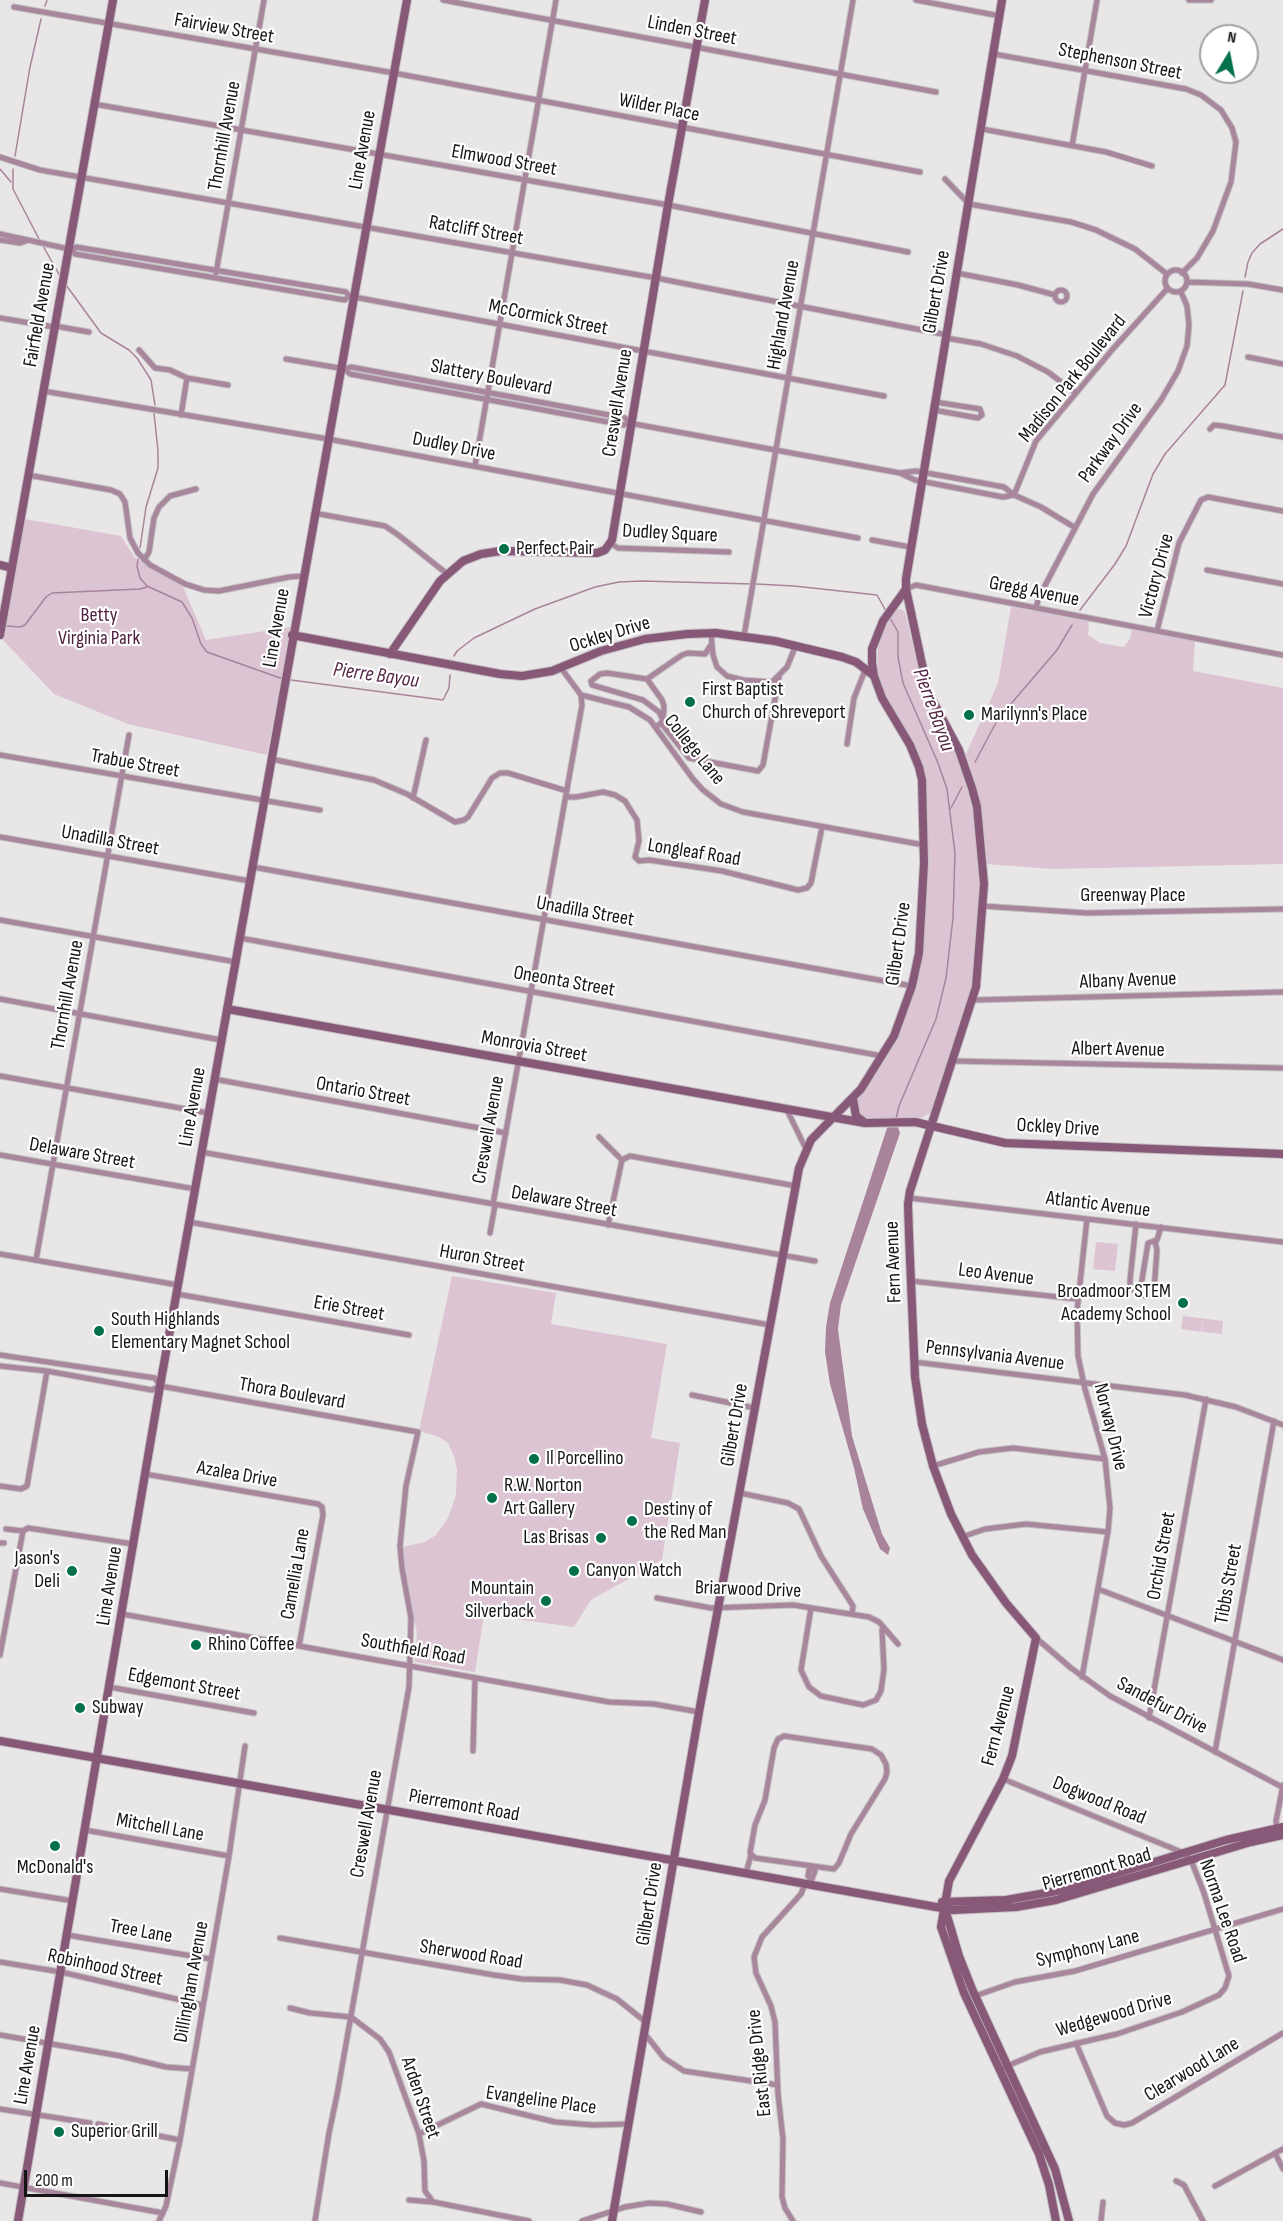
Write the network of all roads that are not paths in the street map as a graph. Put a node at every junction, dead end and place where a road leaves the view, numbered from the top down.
1 (113, 0) edge
2 (264, 0) edge
3 (407, 0) edge
4 (443, 0) edge
5 (556, 0) edge
6 (705, 0) edge
7 (853, 0) edge
8 (916, 0) edge
9 (1002, 0) edge
10 (1097, 0) edge
11 (1190, 0) edge
12 (1211, 0) edge
13 (14, 7) dead end
14 (1000, 16) junction
15 (552, 21) junction
16 (108, 24) junction
17 (697, 47) junction
18 (256, 50) junction
19 (994, 54) junction
20 (1085, 71) junction
21 (394, 73) junction
22 (840, 74) junction
23 (936, 92) dead end
24 (539, 100) junction
25 (94, 104) junction
26 (683, 128) junction
27 (241, 129) junction
28 (982, 129) junction
29 (1072, 146) junction
30 (380, 154) junction
31 (827, 154) junction
32 (0, 157) edge
33 (1152, 166) dead end
34 (920, 172) dead end
35 (81, 178) junction
36 (945, 179) dead end
37 (525, 180) junction
38 (228, 203) junction
39 (969, 204) junction
40 (668, 205) junction
41 (367, 226) junction
42 (0, 234) edge
43 (813, 234) junction
44 (0, 240) edge
45 (26, 241) junction
46 (71, 249) junction
47 (512, 252) junction
48 (908, 252) dead end
49 (141, 258) junction
50 (140, 265) junction
51 (217, 270) junction
52 (957, 273) junction
53 (1182, 273) junction
54 (1167, 274) junction
55 (215, 278) junction
56 (656, 278) junction
57 (286, 282) junction
58 (1187, 282) junction
59 (1167, 289) junction
60 (285, 290) junction
61 (1283, 290) edge
62 (1180, 292) junction
63 (1055, 295) dead end
64 (352, 297) junction
65 (801, 307) junction
66 (0, 318) edge
67 (499, 324) junction
68 (55, 327) junction
69 (89, 332) dead end
70 (946, 336) junction
71 (139, 350) dead end
72 (644, 351) junction
73 (1248, 357) dead end
74 (286, 359) dead end
75 (1283, 363) edge
76 (343, 369) junction
77 (187, 378) junction
78 (788, 378) junction
79 (228, 385) dead end
80 (43, 392) junction
81 (488, 392) junction
82 (1076, 393) junction
83 (884, 396) dead end
84 (486, 400) junction
85 (934, 406) junction
86 (181, 415) junction
87 (982, 415) dead end
88 (631, 423) junction
89 (1210, 429) dead end
90 (1283, 437) edge
91 (327, 439) junction
92 (776, 450) junction
93 (475, 466) junction
94 (28, 475) junction
95 (922, 477) junction
96 (196, 489) dead end
97 (620, 494) junction
98 (1014, 495) junction
99 (1283, 511) edge
100 (314, 513) junction
101 (764, 520) junction
102 (1074, 527) junction
103 (858, 538) dead end
104 (872, 540) dead end
105 (610, 543) junction
106 (910, 548) junction
107 (729, 552) dead end
108 (144, 560) junction
109 (0, 566) edge
110 (12, 568) junction
111 (1207, 570) dead end
112 (446, 573) junction
113 (303, 576) junction
114 (1283, 584) edge
115 (906, 589) junction
116 (1036, 608) junction
117 (1157, 632) junction
118 (711, 633) junction
119 (0, 635) edge
120 (292, 635) junction
121 (744, 636) junction
122 (711, 644) junction
123 (796, 645) junction
124 (390, 654) junction
125 (705, 654) junction
126 (1283, 655) edge
127 (716, 664) junction
128 (561, 668) junction
129 (866, 669) junction
130 (874, 676) junction
131 (779, 677) junction
132 (647, 679) junction
133 (581, 696) junction
134 (660, 723) junction
135 (129, 735) dead end
136 (426, 740) dead end
137 (848, 744) dead end
138 (0, 755) edge
139 (271, 759) junction
140 (122, 777) junction
141 (566, 794) junction
142 (413, 798) junction
143 (264, 802) junction
144 (320, 810) dead end
145 (822, 827) junction
146 (0, 837) edge
147 (924, 845) junction
148 (108, 856) junction
149 (253, 867) junction
150 (250, 881) junction
151 (982, 906) junction
152 (1283, 909) edge
153 (544, 919) junction
154 (0, 920) edge
155 (93, 937) junction
156 (240, 938) junction
157 (236, 962) junction
158 (912, 986) junction
159 (531, 991) junction
160 (1283, 992) edge
161 (0, 999) edge
162 (973, 1000) junction
163 (227, 1009) junction
164 (81, 1014) junction
165 (221, 1040) junction
166 (882, 1056) junction
167 (519, 1061) junction
168 (953, 1061) junction
169 (1283, 1068) edge
170 (0, 1076) edge
171 (214, 1079) junction
172 (66, 1089) junction
173 (853, 1098) junction
174 (786, 1108) junction
175 (208, 1113) junction
176 (834, 1117) junction
177 (868, 1123) junction
178 (931, 1126) junction
179 (506, 1133) junction
180 (599, 1137) dead end
181 (806, 1149) junction
182 (201, 1152) junction
183 (1283, 1154) edge
184 (0, 1155) edge
185 (622, 1160) junction
186 (53, 1164) junction
187 (795, 1186) junction
188 (195, 1189) junction
189 (909, 1198) junction
190 (494, 1205) junction
191 (1087, 1219) junction
192 (189, 1222) junction
193 (1136, 1224) junction
194 (608, 1225) junction
195 (1161, 1227) junction
196 (490, 1233) dead end
197 (1155, 1241) junction
198 (1283, 1242) edge
199 (0, 1254) edge
200 (782, 1256) junction
201 (36, 1260) junction
202 (815, 1261) dead end
203 (911, 1281) junction
204 (178, 1290) junction
205 (1135, 1291) junction
206 (1077, 1299) junction
207 (770, 1325) junction
208 (409, 1335) dead end
209 (0, 1355) edge
210 (914, 1362) junction
211 (0, 1365) edge
212 (47, 1371) junction
213 (1083, 1382) junction
214 (160, 1386) junction
215 (692, 1395) dead end
216 (1206, 1399) junction
217 (755, 1408) junction
218 (1274, 1421) junction
219 (1283, 1425) edge
220 (418, 1432) joint
221 (1105, 1459) junction
222 (933, 1466) junction
223 (145, 1474) junction
224 (0, 1486) edge
225 (740, 1493) junction
226 (322, 1507) joint
227 (6, 1529) dead end
228 (1108, 1532) junction
229 (22, 1534) junction
230 (962, 1537) junction
231 (133, 1544) junction
232 (1098, 1589) junction
233 (657, 1598) dead end
234 (719, 1607) junction
235 (811, 1608) junction
236 (122, 1614) junction
237 (852, 1614) junction
238 (1167, 1615) junction
239 (882, 1628) junction
240 (2, 1632) edge
241 (1036, 1638) junction
242 (1234, 1641) junction
243 (898, 1644) dead end
244 (299, 1646) junction
245 (0, 1655) edge
246 (1283, 1659) edge
247 (409, 1666) junction
248 (1082, 1677) junction
249 (475, 1678) junction
250 (110, 1687) junction
251 (699, 1712) junction
252 (254, 1713) dead end
253 (1149, 1718) junction
254 (0, 1741) edge
255 (245, 1746) dead end
256 (473, 1751) dead end
257 (1215, 1752) junction
258 (98, 1758) junction
259 (1003, 1779) junction
260 (240, 1784) junction
261 (1283, 1785) edge
262 (387, 1809) junction
263 (85, 1830) junction
264 (1280, 1832) edge
265 (1184, 1853) junction
266 (751, 1855) junction
267 (229, 1856) junction
268 (674, 1860) junction
269 (1191, 1860) junction
270 (1161, 1865) junction
271 (813, 1867) junction
272 (746, 1873) junction
273 (808, 1883) junction
274 (0, 1889) edge
275 (73, 1901) junction
276 (945, 1906) junction
277 (1283, 1909) edge
278 (1216, 1929) junction
279 (67, 1935) junction
280 (280, 1938) dead end
281 (362, 1951) junction
282 (210, 1959) junction
283 (0, 1962) edge
284 (61, 1972) junction
285 (1229, 1980) joint
286 (971, 1998) junction
287 (202, 2005) junction
288 (290, 2007) dead end
289 (351, 2017) junction
290 (647, 2023) junction
291 (1283, 2033) edge
292 (645, 2034) junction
293 (0, 2035) edge
294 (49, 2043) junction
295 (1076, 2043) junction
296 (1003, 2068) junction
297 (192, 2069) junction
298 (778, 2085) junction
299 (0, 2109) edge
300 (37, 2115) junction
301 (90, 2123) dead end
302 (98, 2124) dead end
303 (629, 2124) junction
304 (419, 2134) junction
305 (180, 2140) junction
306 (1283, 2149) edge
307 (1275, 2153) junction
308 (1283, 2169) edge
309 (1176, 2181) dead end
310 (0, 2183) edge
311 (1215, 2186) dead end
312 (24, 2188) junction
313 (409, 2200) dead end
314 (433, 2202) junction
315 (1103, 2202) dead end
316 (614, 2211) junction
317 (700, 2212) dead end
318 (163, 2213) junction
319 (18, 2221) edge
320 (159, 2221) edge
321 (315, 2221) edge
322 (529, 2221) edge
323 (582, 2221) edge
324 (612, 2221) edge
325 (793, 2221) edge
326 (1056, 2221) edge
327 (1069, 2221) edge
328 (1101, 2221) edge
329 (1203, 2221) edge

1 - 16 street, Fairfield Avenue
2 - 18 street, Thornhill Avenue
3 - 21 street, Line Avenue
4 - 15 street, Linden Street
5 - 15 street
6 - 17 street, Creswell Avenue
7 - 22 street, Highland Avenue
8 - 14 street
9 - 14 street, Gilbert Drive
10 - 20 street
11 - 12 street
13 - 16 street, Fairview Street
14 - 19 street, Gilbert Drive
15 - 17 street, Linden Street
15 - 24 street
16 - 18 street, Fairview Street
16 - 25 street, Fairfield Avenue
17 - 22 street, Linden Street
17 - 26 street, Creswell Avenue
18 - 21 street, Fairview Street
18 - 27 street, Thornhill Avenue
19 - 20 street, Stephenson Street
19 - 28 street, Gilbert Drive
20 - 29 street
20 - 53 street, Stephenson Street
21 - 24 street, Wilder Place
21 - 30 street, Line Avenue
22 - 23 street, Linden Street
22 - 31 street, Highland Avenue
24 - 26 street, Wilder Place
24 - 37 street
25 - 27 street, Elmwood Street
25 - 35 street, Fairfield Avenue
26 - 31 street, Wilder Place
26 - 40 street, Creswell Avenue
27 - 30 street, Elmwood Street
27 - 38 street, Thornhill Avenue
28 - 29 street
28 - 39 street, Gilbert Drive
29 - 33 street
30 - 37 street, Elmwood Street
30 - 41 street, Line Avenue
31 - 34 street, Wilder Place
31 - 43 street, Highland Avenue
32 - 35 street, Ratcliff Street
35 - 38 street, Ratcliff Street
35 - 46 street, Fairfield Avenue
36 - 39 street
37 - 40 street, Elmwood Street
37 - 47 street
38 - 41 street, Ratcliff Street
38 - 51 street, Thornhill Avenue
39 - 52 street, Gilbert Drive
39 - 54 street
40 - 43 street, Elmwood Street
40 - 56 street, Creswell Avenue
41 - 47 street, Ratcliff Street
41 - 64 street, Line Avenue
42 - 45 street
43 - 48 street, Elmwood Street
43 - 65 street, Highland Avenue
44 - 45 street
45 - 46 street
46 - 49 street, McCormick Street
46 - 50 street, McCormick Street
46 - 68 street, Fairfield Avenue
47 - 56 street, Ratcliff Street
47 - 67 street
49 - 50 street
49 - 51 street, McCormick Street
50 - 55 street, McCormick Street
51 - 55 street, Thornhill Avenue
51 - 57 street, McCormick Street
52 - 63 street
52 - 70 street, Gilbert Drive
53 - 54 street
53 - 58 street
54 - 59 street
55 - 60 street, McCormick Street
56 - 65 street, Ratcliff Street
56 - 72 street, Creswell Avenue
57 - 60 street
57 - 64 street, McCormick Street
58 - 61 street
58 - 62 street
59 - 62 street
59 - 82 street, Madison Park Boulevard
60 - 64 street, McCormick Street
62 - 102 street, Parkway Drive
64 - 67 street, McCormick Street
64 - 76 street, Line Avenue
65 - 70 street, Ratcliff Street
65 - 78 street, Highland Avenue
66 - 68 street
67 - 72 street, McCormick Street
67 - 81 street
68 - 69 street
68 - 80 street, Fairfield Avenue
70 - 82 street, Ratcliff Street
70 - 85 street, Gilbert Drive
71 - 77 street
72 - 78 street, McCormick Street
72 - 88 street, Creswell Avenue
73 - 75 street
74 - 76 street, Slattery Boulevard
76 - 81 street, Slattery Boulevard
76 - 84 street, Slattery Boulevard
76 - 91 street, Line Avenue
77 - 79 street
77 - 86 street
78 - 83 street, McCormick Street
78 - 92 street, Highland Avenue
80 - 86 street, Dudley Drive
80 - 94 street, Fairfield Avenue
81 - 84 street
81 - 88 street, Slattery Boulevard
82 - 98 street, Madison Park Boulevard
84 - 88 street, Slattery Boulevard
84 - 93 street
85 - 87 street
85 - 95 street, Gilbert Drive
86 - 91 street, Dudley Drive
88 - 92 street, Slattery Boulevard
88 - 97 street, Creswell Avenue
89 - 90 street
91 - 93 street, Dudley Drive
91 - 100 street, Line Avenue
92 - 95 street, Slattery Boulevard
92 - 101 street, Highland Avenue
93 - 97 street, Dudley Drive
94 - 108 street
94 - 110 street, Fairfield Avenue
95 - 98 street, Slattery Boulevard
95 - 98 street, Slattery Boulevard
95 - 106 street, Gilbert Drive
96 - 108 street
97 - 101 street, Dudley Drive
97 - 105 street, Creswell Avenue
98 - 102 street, Slattery Boulevard
99 - 117 street, Victory Drive
100 - 112 street
100 - 113 street, Line Avenue
101 - 103 street, Dudley Drive
101 - 121 street, Highland Avenue
102 - 116 street, Parkway Drive
104 - 106 street
105 - 107 street, Dudley Square
105 - 112 street
106 - 115 street, Gilbert Drive
108 - 113 street
109 - 110 street
110 - 119 street, Fairfield Avenue
111 - 114 street
112 - 124 street
113 - 120 street, Line Avenue
115 - 116 street, Gregg Avenue
115 - 130 street
115 - 151 street, Fern Avenue
116 - 117 street, Gregg Avenue
117 - 126 street, Gregg Avenue
118 - 121 street, Ockley Drive
118 - 122 street
118 - 128 street, Ockley Drive
120 - 124 street, Ockley Drive
120 - 139 street, Line Avenue
121 - 123 street, Ockley Drive
122 - 125 street
122 - 127 street
123 - 129 street, Ockley Drive
123 - 131 street
124 - 128 street, Ockley Drive
125 - 127 street
125 - 132 street
127 - 131 street
128 - 133 street
129 - 130 street, Ockley Drive
129 - 137 street
130 - 147 street, Gilbert Drive
131 - 134 street
132 - 134 street
132 - 134 street
133 - 134 street, College Lane
133 - 141 street, Creswell Avenue
134 - 145 street, College Lane
135 - 140 street, Thornhill Avenue
136 - 142 street
138 - 140 street, Trabue Street
139 - 142 street, Longleaf Road
139 - 143 street, Line Avenue
140 - 143 street, Trabue Street
140 - 148 street, Thornhill Avenue
141 - 142 street, Longleaf Road
141 - 145 street, Longleaf Road
141 - 153 street, Creswell Avenue
143 - 144 street, Trabue Street
143 - 149 street, Line Avenue
145 - 147 street, College Lane
146 - 148 street, Unadilla Street
147 - 158 street, Gilbert Drive
148 - 150 street, Unadilla Street
148 - 155 street, Thornhill Avenue
149 - 150 street, Line Avenue
149 - 153 street, Unadilla Street
150 - 156 street, Line Avenue
151 - 152 street, Greenway Place
151 - 162 street, Fern Avenue
153 - 158 street, Unadilla Street
153 - 159 street, Creswell Avenue
154 - 155 street
155 - 157 street
155 - 164 street, Thornhill Avenue
156 - 157 street, Line Avenue
156 - 159 street, Oneonta Street
157 - 163 street, Line Avenue
158 - 166 street, Gilbert Drive
159 - 166 street, Oneonta Street
159 - 167 street, Creswell Avenue
160 - 162 street, Albany Avenue
161 - 164 street
162 - 168 street, Fern Avenue
163 - 165 street, Line Avenue
163 - 167 street, Monrovia Street
164 - 165 street
164 - 172 street, Thornhill Avenue
165 - 171 street, Line Avenue
166 - 173 street, Gilbert Drive
167 - 174 street, Monrovia Street
167 - 179 street, Creswell Avenue
168 - 169 street, Albert Avenue
168 - 178 street, Fern Avenue
170 - 172 street
171 - 175 street, Line Avenue
171 - 179 street, Ontario Street
172 - 175 street
172 - 186 street, Thornhill Avenue
173 - 176 street, Gilbert Drive
173 - 177 street
174 - 176 street, Monrovia Street
174 - 181 street
175 - 182 street, Line Avenue
176 - 177 street, Ockley Drive
176 - 181 street, Gilbert Drive
177 - 178 street, Ockley Drive
178 - 183 street, Ockley Drive
178 - 189 street, Fern Avenue
179 - 190 street, Creswell Avenue
180 - 185 street
181 - 187 street, Gilbert Drive
182 - 188 street, Line Avenue
182 - 190 street, Delaware Street
184 - 186 street, Delaware Street
185 - 187 street
185 - 194 street
186 - 188 street, Delaware Street
186 - 201 street, Thornhill Avenue
187 - 200 street, Gilbert Drive
188 - 192 street, Line Avenue
189 - 191 street, Atlantic Avenue
189 - 203 street, Fern Avenue
190 - 194 street, Delaware Street
190 - 196 street, Creswell Avenue
191 - 193 street, Atlantic Avenue
191 - 206 street, Norway Drive
192 - 204 street, Line Avenue
192 - 207 street, Huron Street
193 - 195 street, Atlantic Avenue
193 - 205 street
194 - 200 street, Delaware Street
195 - 197 street
195 - 198 street, Atlantic Avenue
197 - 205 street
197 - 205 street
199 - 201 street, Erie Street
200 - 202 street, Delaware Street
200 - 207 street, Gilbert Drive
201 - 204 street, Erie Street
203 - 206 street, Leo Avenue
203 - 210 street, Fern Avenue
204 - 208 street, Erie Street
204 - 214 street, Line Avenue
206 - 213 street, Norway Drive
207 - 217 street, Gilbert Drive
209 - 214 street, Thora Boulevard
210 - 213 street, Pennsylvania Avenue
210 - 222 street, Fern Avenue
211 - 212 street, Thora Boulevard
212 - 214 street, Thora Boulevard
212 - 224 street
213 - 216 street, Pennsylvania Avenue
213 - 221 street, Norway Drive
214 - 220 street, Thora Boulevard
214 - 223 street, Line Avenue
215 - 217 street
216 - 218 street, Pennsylvania Avenue
216 - 238 street, Orchid Street
217 - 225 street, Gilbert Drive
218 - 219 street, Pennsylvania Avenue
218 - 242 street, Tibbs Street
220 - 247 street, Creswell Avenue
221 - 222 street
221 - 228 street, Norway Drive
222 - 230 street, Fern Avenue
223 - 226 street, Azalea Drive
223 - 231 street, Line Avenue
225 - 234 street, Gilbert Drive
225 - 237 street
226 - 244 street, Camellia Lane
227 - 229 street
228 - 230 street
228 - 232 street, Norway Drive
229 - 231 street
229 - 240 street
230 - 241 street, Fern Avenue
231 - 236 street, Line Avenue
232 - 238 street
232 - 248 street, Norway Drive
233 - 234 street, Briarwood Drive
234 - 235 street, Briarwood Drive
234 - 251 street, Gilbert Drive
235 - 237 street, Briarwood Drive
235 - 239 street
236 - 244 street, Southfield Road
236 - 250 street, Line Avenue
237 - 239 street, Briarwood Drive
238 - 242 street
238 - 253 street, Orchid Street
239 - 243 street, Briarwood Drive
240 - 245 street
241 - 248 street, Sandefur Drive
241 - 259 street, Fern Avenue
242 - 246 street
242 - 257 street, Tibbs Street
244 - 247 street, Southfield Road
247 - 249 street, Southfield Road
247 - 262 street, Creswell Avenue
248 - 253 street, Sandefur Drive
249 - 251 street, Southfield Road
249 - 256 street
250 - 252 street, Edgemont Street
250 - 258 street, Line Avenue
251 - 268 street, Gilbert Drive
253 - 257 street, Sandefur Drive
254 - 258 street, Pierremont Road
255 - 260 street, Dillingham Avenue
257 - 261 street, Sandefur Drive
258 - 260 street, Pierremont Road
258 - 263 street, Line Avenue
259 - 265 street, Dogwood Road
259 - 276 street, Fern Avenue
260 - 262 street, Pierremont Road
260 - 267 street, Dillingham Avenue
261 - 264 street
262 - 268 street, Pierremont Road
262 - 281 street, Creswell Avenue
263 - 267 street, Mitchell Lane
263 - 275 street, Line Avenue
264 - 265 street, Pierremont Road
264 - 269 street, Pierremont Road
265 - 269 street, Norma Lee Road
265 - 270 street, Pierremont Road
266 - 271 street
266 - 271 street
266 - 272 street
267 - 282 street, Dillingham Avenue
268 - 272 street, Pierremont Road
268 - 290 street, Gilbert Drive
269 - 270 street, Pierremont Road
269 - 278 street, Norma Lee Road
270 - 276 street, Pierremont Road
271 - 273 street
272 - 273 street, Pierremont Road
273 - 276 street, Pierremont Road
273 - 298 street, East Ridge Drive
274 - 275 street
275 - 279 street, Line Avenue
276 - 286 street, Fern Avenue
277 - 278 street
278 - 285 street, Norma Lee Road
278 - 286 street, Symphony Lane
279 - 282 street, Tree Lane
279 - 284 street, Line Avenue
280 - 281 street, Sherwood Road
281 - 289 street, Creswell Avenue
281 - 290 street, Sherwood Road
282 - 287 street, Dillingham Avenue
283 - 284 street, Robinhood Street
284 - 287 street, Robinhood Street
284 - 294 street, Line Avenue
285 - 295 street, Wedgewood Drive
286 - 296 street, Fern Avenue
287 - 297 street, Dillingham Avenue
288 - 289 street
289 - 304 street, Arden Street
289 - 321 street, Creswell Avenue
290 - 292 street, Gilbert Drive
291 - 295 street, Clearwood Lane
292 - 298 street
292 - 303 street, Gilbert Drive
293 - 294 street
294 - 297 street
294 - 300 street, Line Avenue
295 - 296 street, Wedgewood Drive
296 - 326 street, Fern Avenue
296 - 327 street, Fern Avenue
297 - 305 street, Dillingham Avenue
298 - 325 street, East Ridge Drive
299 - 300 street
300 - 301 street
300 - 312 street, Line Avenue
302 - 305 street
303 - 304 street, Evangeline Place
303 - 316 street, Gilbert Drive
304 - 314 street, Arden Street
305 - 318 street, Dillingham Avenue
306 - 307 street
307 - 308 street
307 - 311 street
309 - 329 street
310 - 312 street
312 - 318 street
312 - 319 street, Line Avenue
313 - 314 street
314 - 322 street
315 - 328 street
316 - 317 street
316 - 323 street
316 - 324 street, Gilbert Drive
318 - 320 street, Dillingham Avenue

